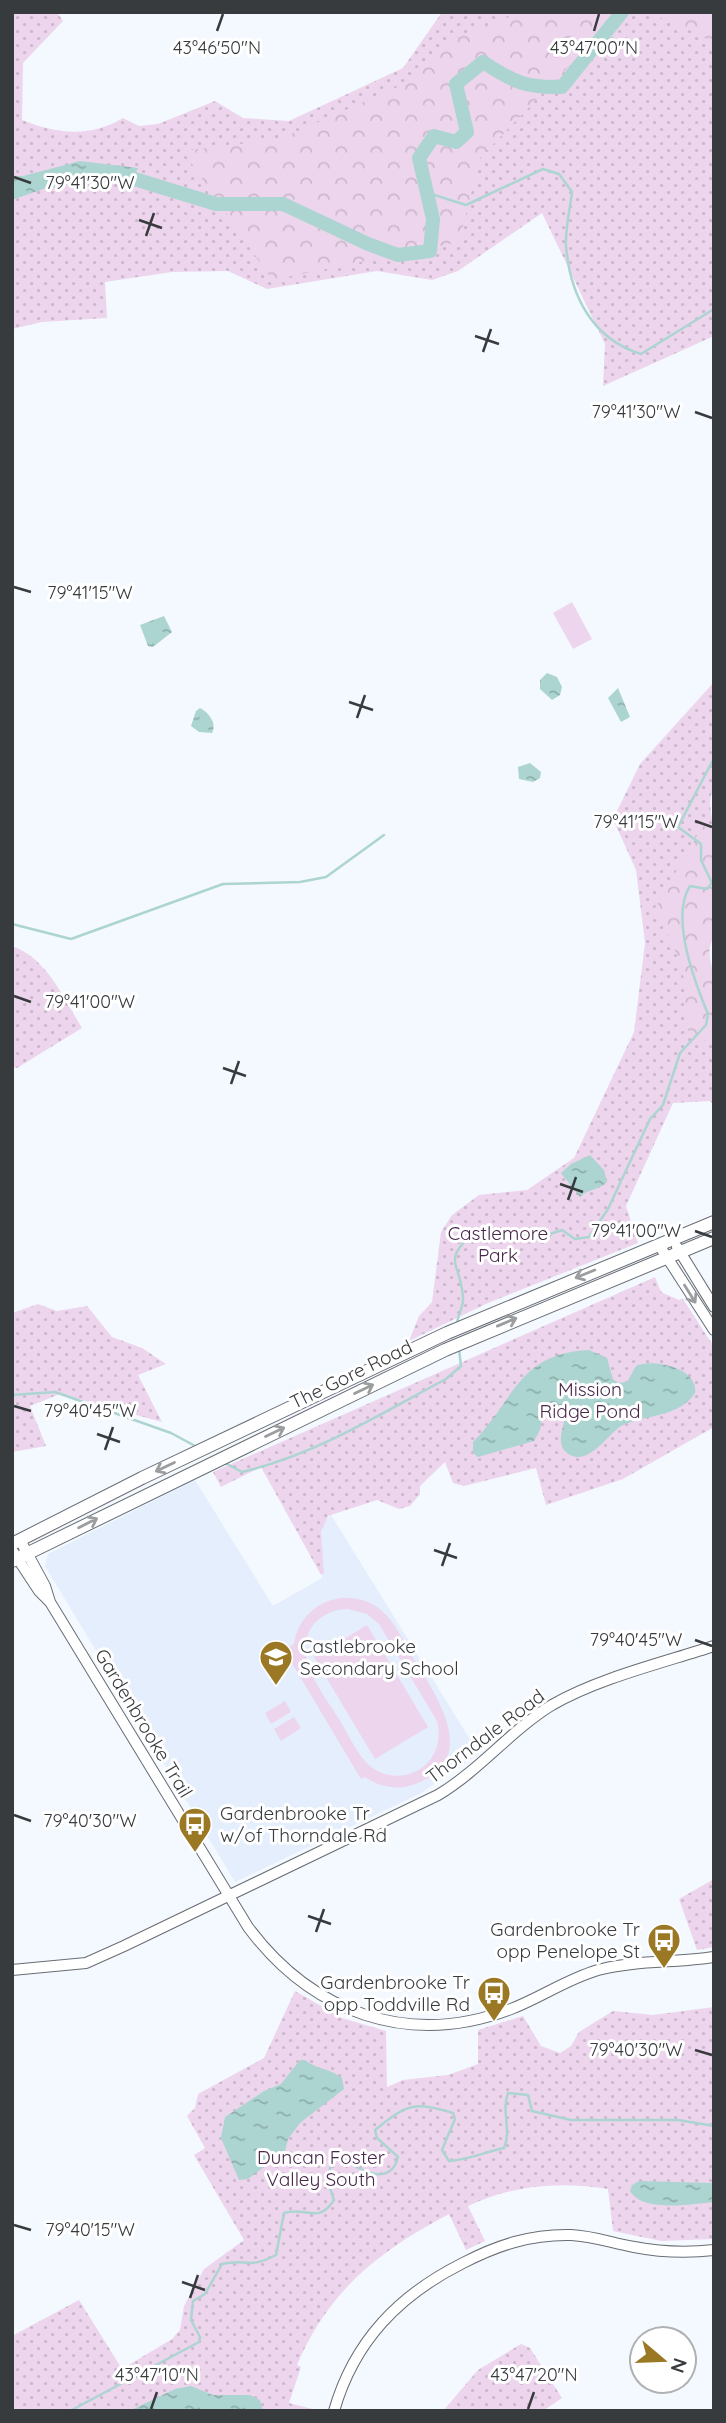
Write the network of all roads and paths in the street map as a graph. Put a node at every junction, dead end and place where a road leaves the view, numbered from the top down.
1 (714, 1222) edge
2 (714, 1238) edge
3 (673, 1239) junction
4 (659, 1245) junction
5 (680, 1252) junction
6 (667, 1258) junction
7 (714, 1307) edge
8 (714, 1330) edge
9 (17, 1551) edge
10 (714, 1646) edge
11 (229, 1896) junction
12 (714, 1957) edge
13 (12, 1970) edge
14 (714, 2250) edge
15 (334, 2411) edge

1 - 3 main road, The Gore Road
2 - 5 main road, The Gore Road
3 - 4 main road, The Gore Road
3 - 5 street
4 - 6 street
4 -> 9 main road, The Gore Road
5 - 6 main road, The Gore Road
5 - 7 street
6 -> 8 street
9 -> 6 main road, The Gore Road
9 - 11 street, Gardenbrooke Trail
10 - 11 street, Thorndale Road
11 - 12 street, Gardenbrooke Trail
11 - 13 street, Thorndale Road
14 - 15 street

